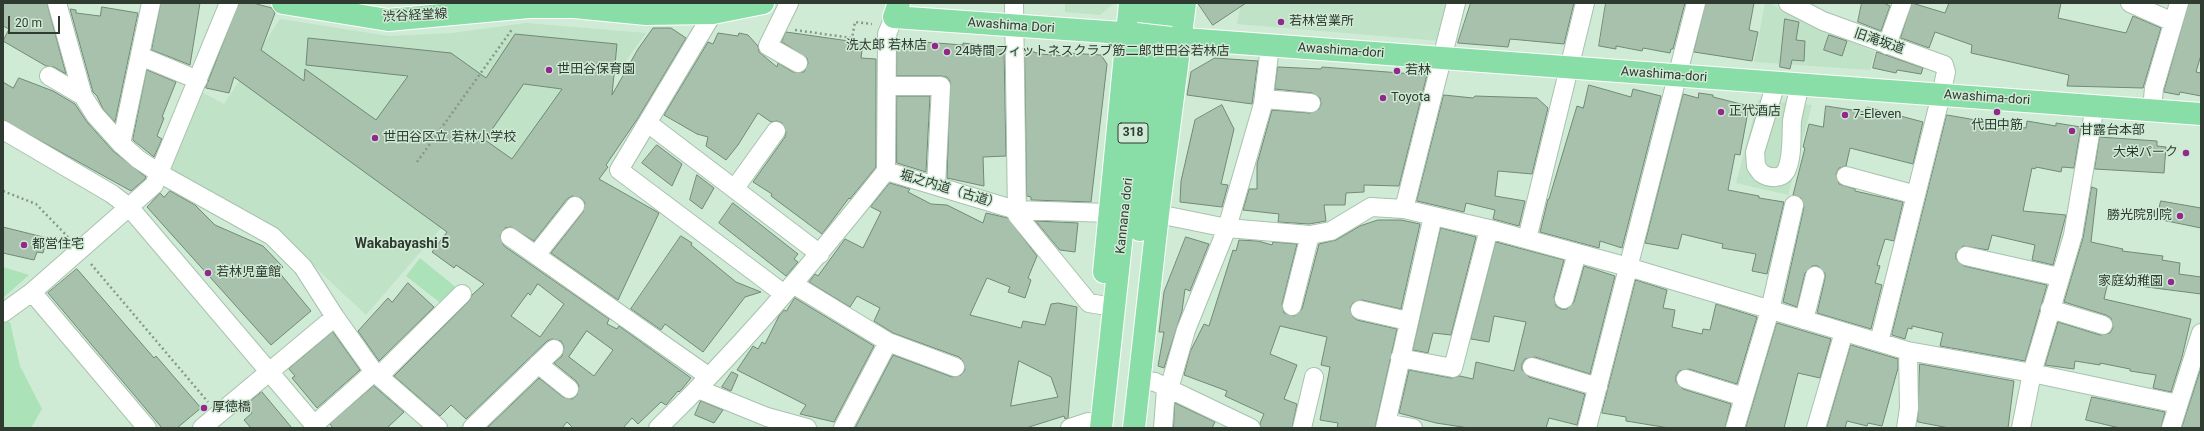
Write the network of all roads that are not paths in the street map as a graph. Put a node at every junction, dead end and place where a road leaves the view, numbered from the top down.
1 (57, 3) edge
2 (152, 3) edge
3 (229, 3) edge
4 (283, 3) edge
5 (762, 3) edge
6 (789, 3) edge
7 (1014, 3) edge
8 (1130, 3) edge
9 (1147, 3) edge
10 (1165, 3) edge
11 (1185, 3) edge
12 (1456, 3) edge
13 (1586, 3) edge
14 (1696, 3) edge
15 (1788, 3) edge
16 (1902, 3) edge
17 (2130, 3) edge
18 (2179, 3) edge
19 (574, 5) edge
20 (333, 7) edge
21 (895, 7) edge
22 (661, 8) edge
23 (726, 8) edge
24 (420, 10) edge
25 (2173, 22) junction
26 (1014, 26) junction
27 (1132, 34) junction
28 (1176, 38) junction
29 (1887, 45) junction
30 (1270, 46) junction
31 (140, 56) junction
32 (1443, 58) junction
33 (798, 64) dead end
34 (1571, 68) junction
35 (49, 76) dead end
36 (1676, 76) junction
37 (198, 80) junction
38 (1776, 83) junction
39 (1800, 85) junction
40 (887, 86) junction
41 (1941, 95) junction
42 (83, 96) junction
43 (1264, 99) junction
44 (1311, 103) dead end
45 (2095, 105) junction
46 (2152, 110) junction
47 (2201, 114) edge
48 (649, 124) junction
49 (3, 130) edge
50 (776, 131) dead end
51 (120, 144) junction
52 (886, 171) junction
53 (159, 173) junction
54 (1846, 176) dead end
55 (936, 186) junction
56 (735, 188) junction
57 (1916, 194) junction
58 (1794, 205) dead end
59 (575, 206) dead end
60 (130, 208) junction
61 (1404, 209) junction
62 (1016, 210) junction
63 (1109, 213) junction
64 (1158, 214) junction
65 (1433, 216) junction
66 (1227, 228) junction
67 (1489, 229) junction
68 (1310, 235) junction
69 (510, 237) dead end
70 (1527, 239) junction
71 (1577, 253) junction
72 (820, 254) junction
73 (536, 255) junction
74 (1966, 256) dead end
75 (1628, 267) junction
76 (1815, 276) dead end
77 (2059, 277) junction
78 (789, 289) junction
79 (32, 292) junction
80 (462, 294) dead end
81 (1564, 299) dead end
82 (1100, 305) junction
83 (1292, 306) dead end
84 (2050, 309) junction
85 (1360, 310) dead end
86 (1770, 310) junction
87 (3, 313) edge
88 (334, 317) junction
89 (1804, 320) junction
90 (1408, 321) junction
91 (2103, 325) dead end
92 (1844, 332) junction
93 (2201, 333) edge
94 (888, 342) junction
95 (1878, 342) junction
96 (554, 349) dead end
97 (1908, 351) junction
98 (2198, 352) edge
99 (1400, 358) junction
100 (538, 364) junction
101 (955, 367) dead end
102 (1532, 367) dead end
103 (269, 372) junction
104 (2032, 373) junction
105 (377, 374) junction
106 (1314, 377) dead end
107 (1139, 380) junction
108 (1686, 380) dead end
109 (703, 383) junction
110 (1598, 387) junction
111 (569, 389) dead end
112 (1166, 389) junction
113 (1744, 397) junction
114 (2178, 404) junction
115 (1385, 425) edge
116 (315, 426) edge
117 (1087, 426) edge
118 (147, 428) edge
119 (202, 428) edge
120 (438, 428) edge
121 (472, 428) edge
122 (658, 428) edge
123 (807, 428) edge
124 (843, 428) edge
125 (1120, 428) edge
126 (1134, 428) edge
127 (1163, 428) edge
128 (1251, 428) edge
129 (1302, 428) edge
130 (1412, 428) edge
131 (1587, 428) edge
132 (1735, 428) edge
133 (1816, 428) edge
134 (1906, 428) edge
135 (2021, 428) edge
136 (2171, 428) edge

1 - 42 street
2 - 31 street
3 - 37 street
4 - 20 main road, 渋谷経堂線
5 - 23 main road, 渋谷経堂線
6 - 33 street
7 - 26 street
8 - 27 main road
9 - 117 main road, Kannana dori / 318
10 - 125 main road, Kannana dori / 318
11 - 28 main road
12 - 32 street
13 - 34 street
14 - 36 street
15 - 29 street, 旧滝坂道
16 - 29 street
17 - 25 street
18 - 25 street
19 - 22 main road, 渋谷経堂線
19 - 24 main road, 渋谷経堂線
20 - 24 main road, 渋谷経堂線
21 - 26 main road, Awashima Dori
21 - 40 street, 堀之内道（古道）
22 - 23 main road, 渋谷経堂線
23 - 48 street
25 - 46 street
26 - 27 main road, Awashima Dori
26 - 62 street
27 - 28 main road, Awashima-dori, bridge
27 - 63 main road
28 - 30 main road, Awashima-dori
28 - 64 main road
29 - 41 street, 旧滝坂道
30 - 32 main road, Awashima-dori
30 - 43 street
31 - 37 street
31 - 51 street
32 - 34 main road, Awashima-dori
32 - 61 street
34 - 36 main road, Awashima-dori
34 - 70 street
35 - 42 street
36 - 38 main road, Awashima-dori
36 - 75 street
37 - 53 street
38 - 39 main road, Awashima-dori
38 - 39 street
39 - 41 main road, Awashima-dori
40 - 52 street, 堀之内道（古道）
40 - 55 street
41 - 45 main road, Awashima-dori
41 - 57 street
42 - 51 street
43 - 44 street
43 - 66 street
45 - 46 main road, Awashima-dori
45 - 77 street
46 - 47 main road, Awashima-dori
48 - 56 street
48 - 78 street
49 - 60 street
50 - 56 street
51 - 53 street
52 - 55 street, 堀之内道（古道）
52 - 72 street
53 - 60 street
53 - 88 street
54 - 57 street
55 - 62 street, 堀之内道（古道）
56 - 72 street
57 - 95 street
58 - 86 street
59 - 73 street
60 - 79 street
60 - 103 street
61 - 65 street
61 - 68 street
62 - 63 street
62 - 82 street, 堀之内道（古道）
63 - 82 main road
64 - 66 street
64 - 107 main road
65 - 67 street
65 - 90 street
66 - 68 street
66 - 112 street
67 - 70 street
67 - 99 street
68 - 83 street
69 - 73 street
70 - 71 street
71 - 75 street
71 - 81 street
72 - 78 street
73 - 109 street
74 - 77 street
75 - 86 street
75 - 110 street
76 - 89 street
77 - 84 street
78 - 94 street
78 - 109 street
79 - 87 street
79 - 118 street
80 - 105 street
82 - 117 main road
84 - 91 street
84 - 104 street
85 - 90 street
86 - 89 street
86 - 113 street
88 - 103 street
88 - 105 street
89 - 92 street
90 - 99 street
92 - 95 street
92 - 133 street
93 - 98 street
94 - 101 street
94 - 124 street
95 - 97 street
96 - 100 street
97 - 104 street
97 - 134 street
98 - 114 street
99 - 115 street
100 - 111 street
100 - 121 street
102 - 110 street
103 - 116 street
103 - 119 street
104 - 114 street
104 - 135 street
105 - 116 street
105 - 120 street
106 - 129 street
107 - 112 street
107 - 126 main road
108 - 113 street
109 - 122 street
109 - 123 street
110 - 131 street
112 - 127 street
112 - 128 street
113 - 132 street
114 - 136 street
115 - 130 street

